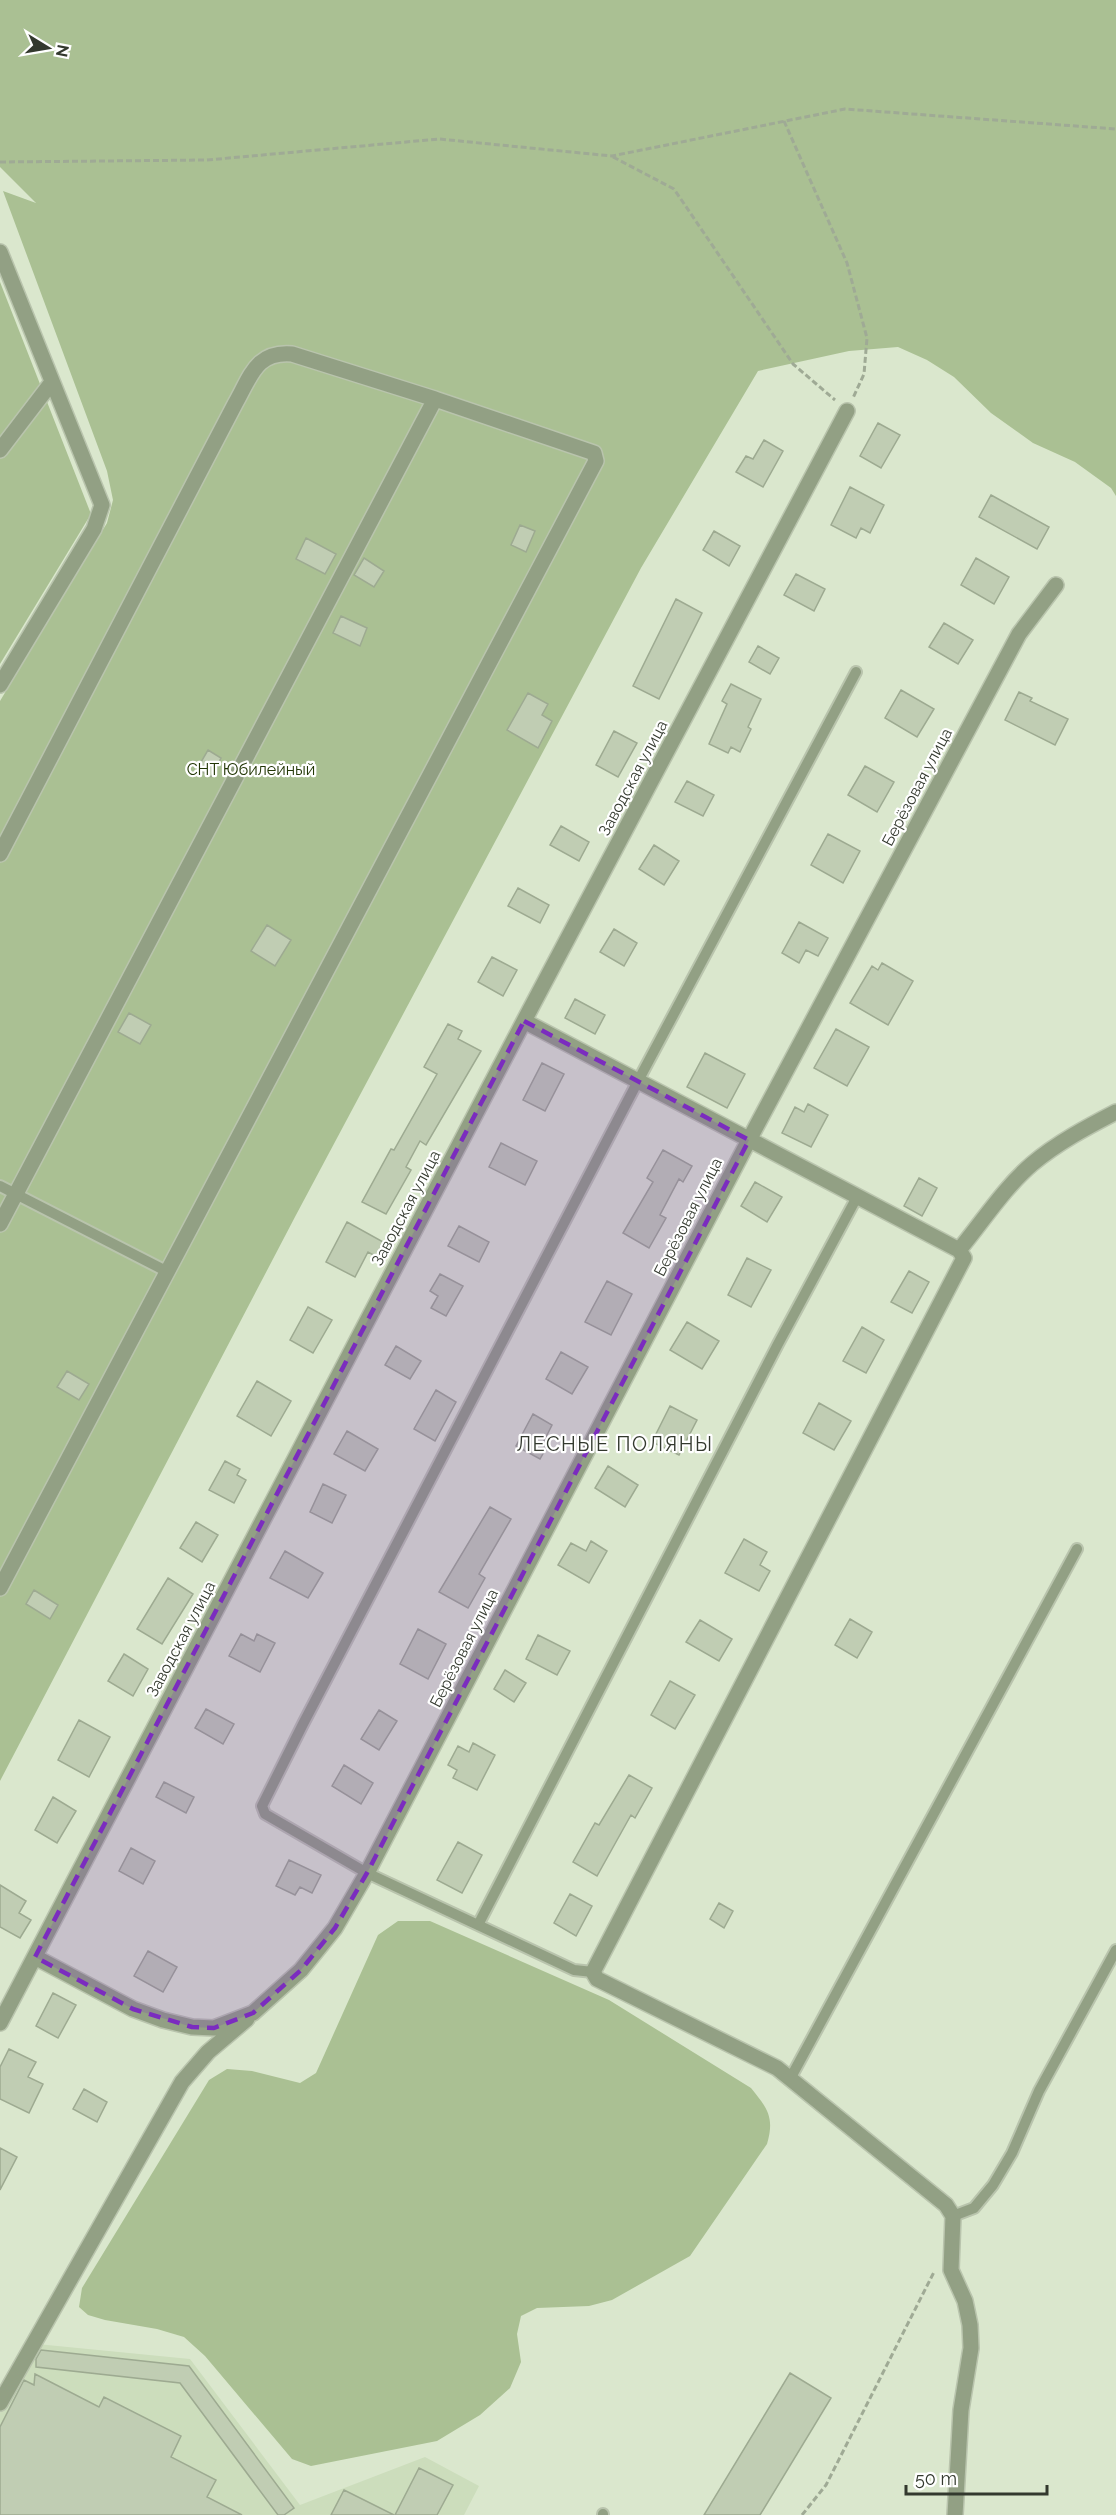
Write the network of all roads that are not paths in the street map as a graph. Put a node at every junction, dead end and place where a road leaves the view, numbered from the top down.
1 (0, 252) edge
2 (52, 382) junction
3 (435, 399) junction
4 (847, 411) road end
5 (0, 450) edge
6 (1056, 585) dead end
7 (856, 672) dead end
8 (0, 685) edge
9 (0, 854) edge
10 (524, 1022) junction
11 (638, 1081) junction
12 (1116, 1112) edge
13 (749, 1140) junction
14 (0, 1186) edge
15 (16, 1194) junction
16 (857, 1197) junction
17 (0, 1224) edge
18 (959, 1250) junction
19 (166, 1271) junction
20 (1077, 1549) dead end
21 (0, 1588) edge
22 (367, 1873) junction
23 (478, 1925) junction
24 (1116, 1950) edge
25 (35, 1957) junction
26 (593, 1972) junction
27 (253, 2013) junction
28 (0, 2023) edge
29 (790, 2079) junction
30 (953, 2216) junction
31 (0, 2403) edge
32 (956, 2515) edge

1 - 2 street
2 - 5 street
2 - 8 street
3 - 9 street
3 - 15 street
3 - 19 street
4 - 10 street, Заводская улица
6 - 13 street, Берёзовая улица
7 - 11 lane
10 - 11 street
10 - 25 street, Заводская улица
11 - 13 street
11 - 22 lane
12 - 18 street
13 - 16 street
13 - 22 street, Берёзовая улица
14 - 15 lane
15 - 17 street
15 - 19 lane
16 - 18 street
16 - 23 lane
18 - 26 street
19 - 21 street
20 - 29 lane
22 - 23 lane
22 - 27 street, Берёзовая улица
23 - 26 lane
24 - 30 lane
25 - 27 street
25 - 28 street, Заводская улица
26 - 29 street
27 - 31 street, Берёзовая улица
29 - 30 street
30 - 32 street

